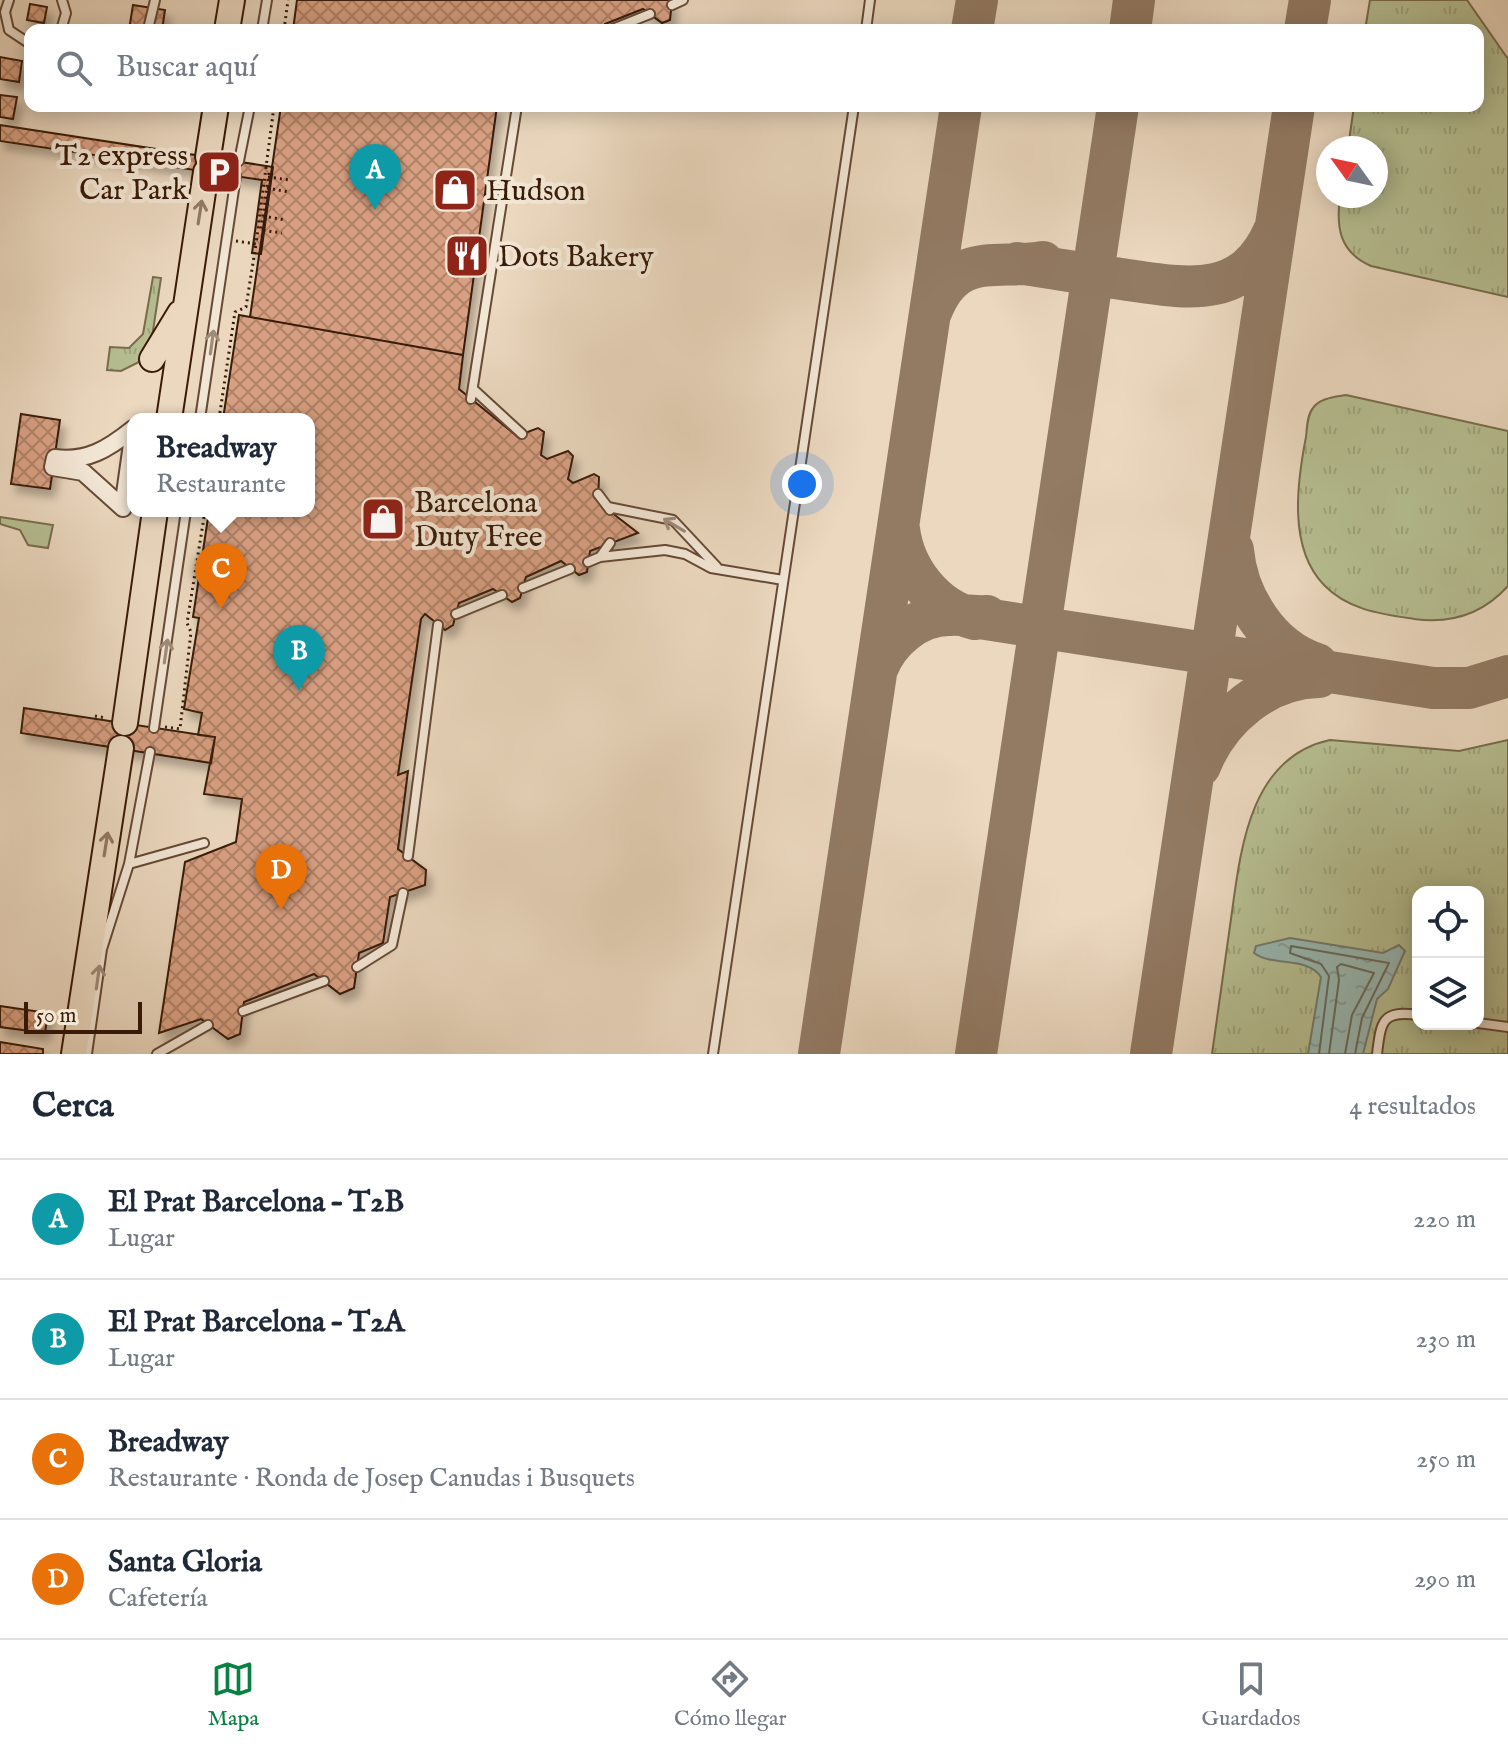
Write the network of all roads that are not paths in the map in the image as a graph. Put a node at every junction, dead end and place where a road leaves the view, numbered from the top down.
1 (9, 0) edge
2 (62, 0) edge
3 (155, 0) edge
4 (232, 0) edge
5 (267, 0) edge
6 (683, 0) edge
7 (870, 0) edge
8 (672, 5) dead end
9 (2, 11) edge
10 (650, 14) dead end
11 (63, 24) edge
12 (149, 24) edge
13 (228, 24) edge
14 (263, 24) edge
15 (625, 24) edge
16 (867, 24) edge
17 (24, 41) edge
18 (215, 112) edge
19 (249, 112) edge
20 (516, 112) edge
21 (853, 112) edge
22 (239, 161) dead end
23 (236, 176) dead end
24 (185, 304) junction
25 (152, 359) dead end
26 (473, 388) junction
27 (471, 399) dead end
28 (170, 413) edge
29 (201, 413) edge
30 (127, 433) edge
31 (522, 434) dead end
32 (127, 480) edge
33 (598, 494) dead end
34 (154, 517) edge
35 (185, 517) edge
36 (610, 543) dead end
37 (600, 557) junction
38 (588, 562) dead end
39 (570, 569) dead end
40 (725, 570) junction
41 (783, 580) junction
42 (523, 588) dead end
43 (502, 595) dead end
44 (456, 614) dead end
45 (439, 628) dead end
46 (125, 723) dead end
47 (154, 728) dead end
48 (121, 748) dead end
49 (150, 752) dead end
50 (204, 843) dead end
51 (408, 856) dead end
52 (129, 864) junction
53 (403, 893) dead end
54 (357, 967) dead end
55 (324, 981) dead end
56 (243, 1011) dead end
57 (1412, 1014) edge
58 (1484, 1024) edge
59 (208, 1025) dead end
60 (1508, 1027) edge
61 (74, 1054) edge
62 (87, 1054) edge
63 (157, 1054) edge
64 (713, 1054) edge
65 (1377, 1054) edge

1 - 9 lane
2 - 11 lane
3 - 12 lane
4 - 13 main road
5 - 14 lane
6 - 8 lane
7 - 16 lane
9 - 17 lane
10 - 15 lane
24 -> 18 main road
19 - 22 lane
20 - 26 lane
21 - 41 lane
29 -> 23 lane
24 - 25 main road
24 - 28 main road
26 - 27 lane
26 - 31 lane
30 - 32 street
40 -> 33 lane
34 - 46 main road
47 -> 35 lane
36 - 37 lane
37 - 38 lane
37 - 40 lane
39 - 42 lane
40 - 41 lane
41 - 64 lane
43 - 44 lane
45 - 51 lane
61 -> 48 main road
49 - 52 lane
50 - 52 lane
62 -> 52 lane
53 - 54 lane
55 - 56 lane
57 - 65 lane
58 - 60 lane
59 - 63 lane

